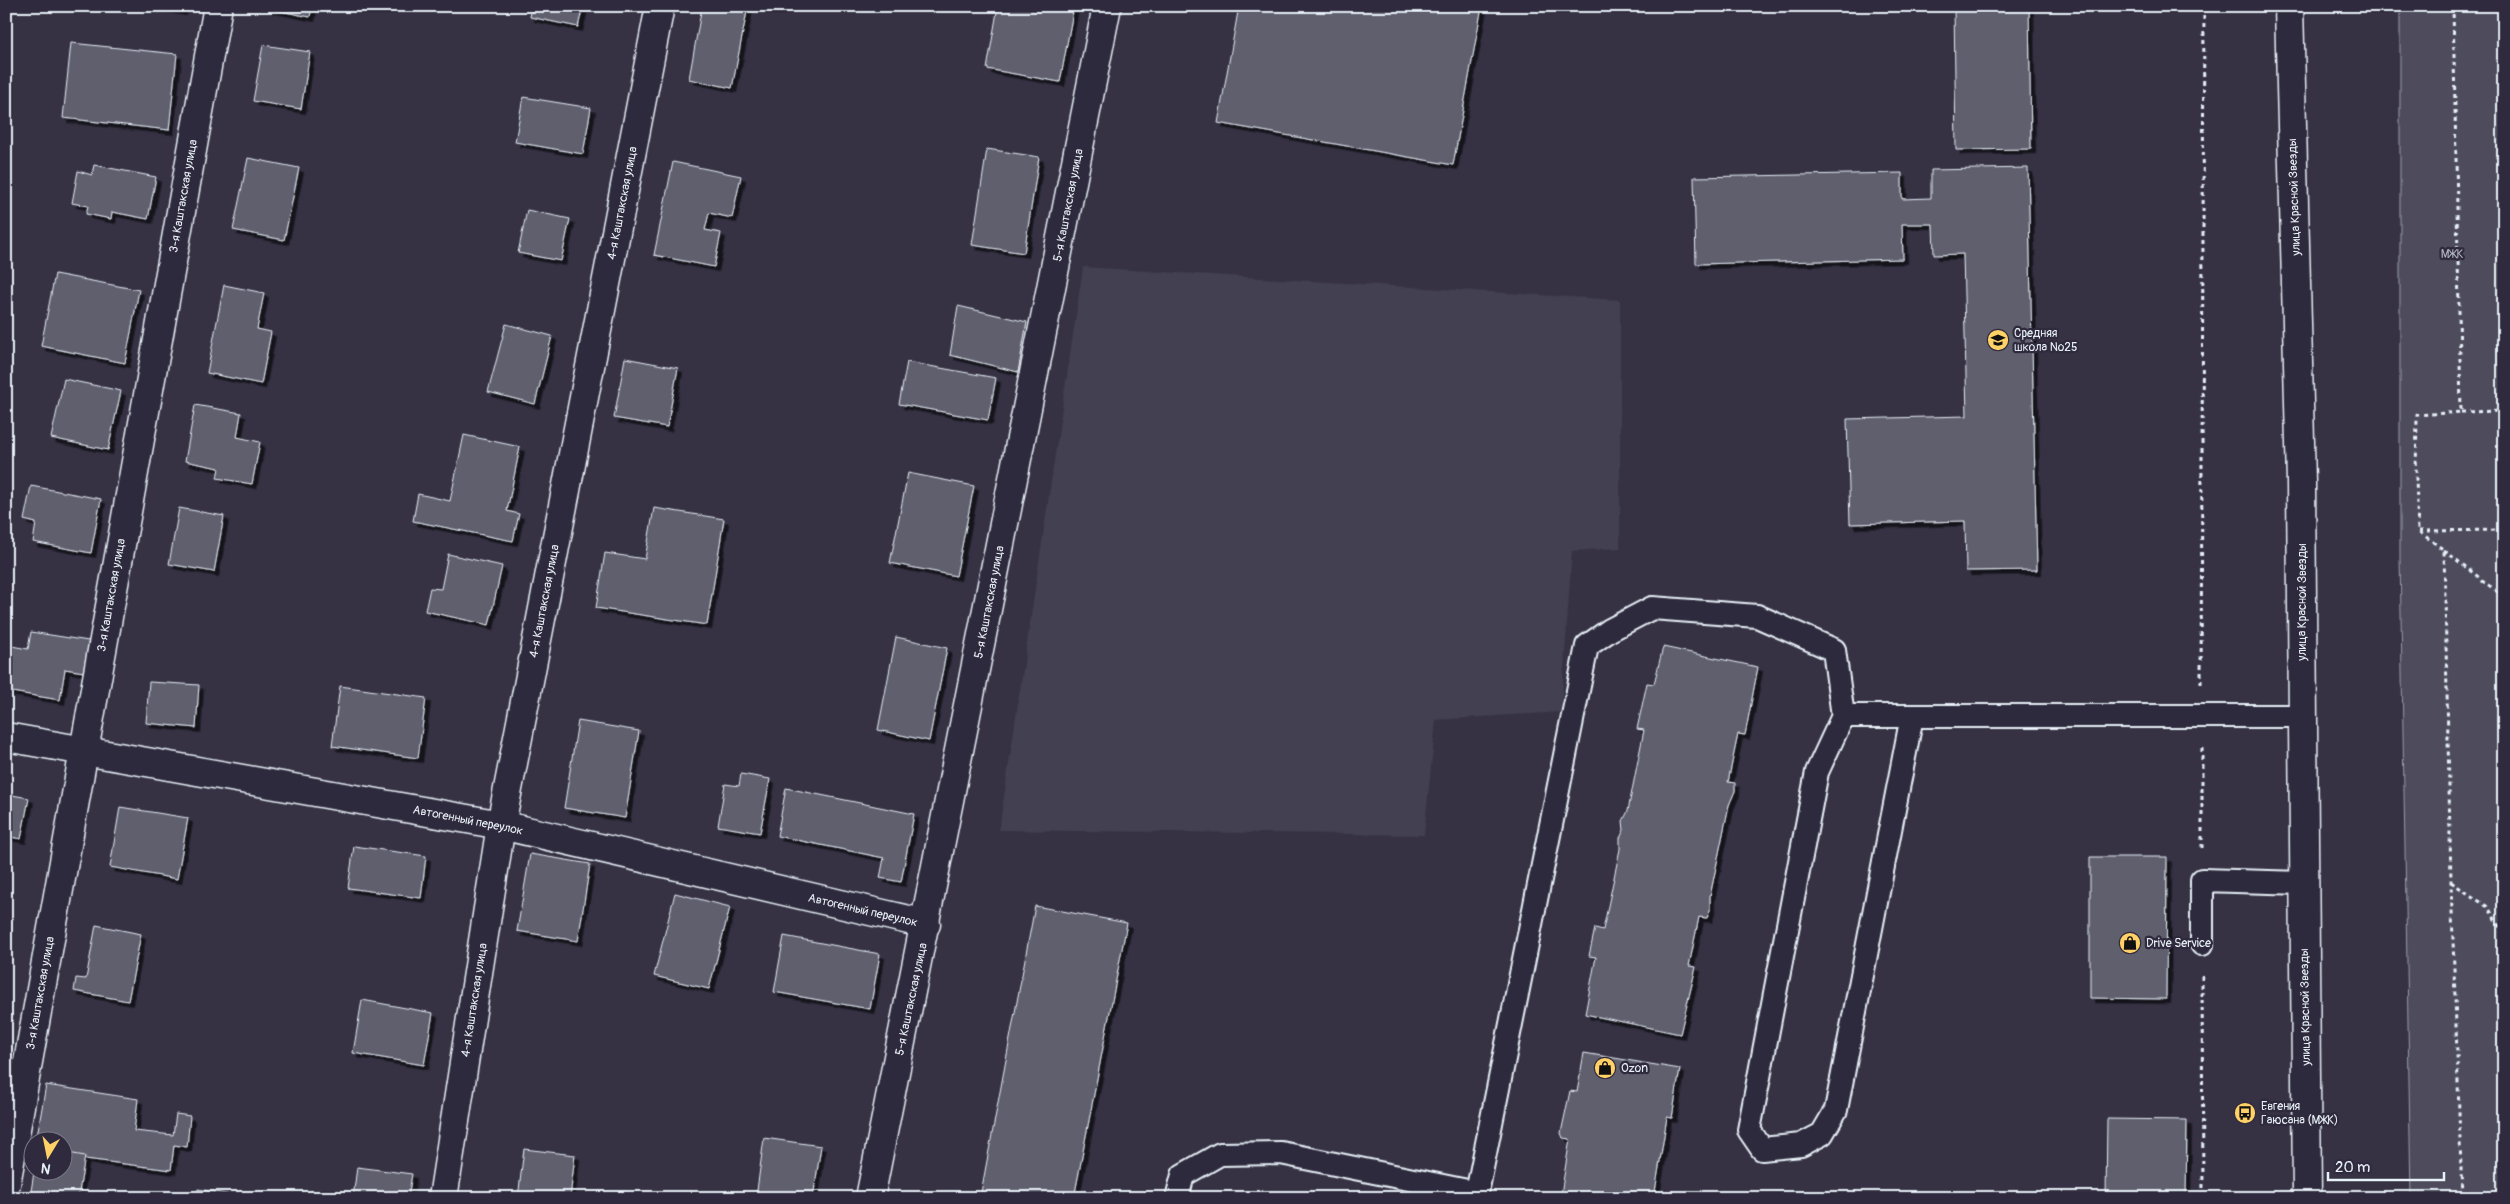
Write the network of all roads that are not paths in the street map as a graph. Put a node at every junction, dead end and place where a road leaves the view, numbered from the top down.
1 (218, 6) edge
2 (660, 6) edge
3 (1107, 6) edge
4 (2289, 6) edge
5 (1843, 716) junction
6 (1912, 716) junction
7 (2302, 716) junction
8 (6, 737) edge
9 (82, 751) junction
10 (501, 825) junction
11 (2303, 883) junction
12 (926, 924) junction
13 (2202, 944) road end
14 (6, 1184) edge
15 (443, 1198) edge
16 (870, 1198) edge
17 (1177, 1198) edge
18 (2307, 1198) edge

1 - 9 street, 3-я Каштакская улица
2 - 10 street, 4-я Каштакская улица
3 - 12 street, 5-я Каштакская улица
4 - 7 street, улица Красной Звезды
5 - 6 lane
5 - 6 lane
5 - 17 lane
6 - 7 lane
7 - 11 street, улица Красной Звезды
8 - 9 street, Автогенный переулок
9 - 10 street, Автогенный переулок
9 - 14 street, 3-я Каштакская улица
10 - 12 street, Автогенный переулок
10 - 15 street, 4-я Каштакская улица
11 - 13 lane
11 - 18 street, улица Красной Звезды
12 - 16 street, 5-я Каштакская улица

